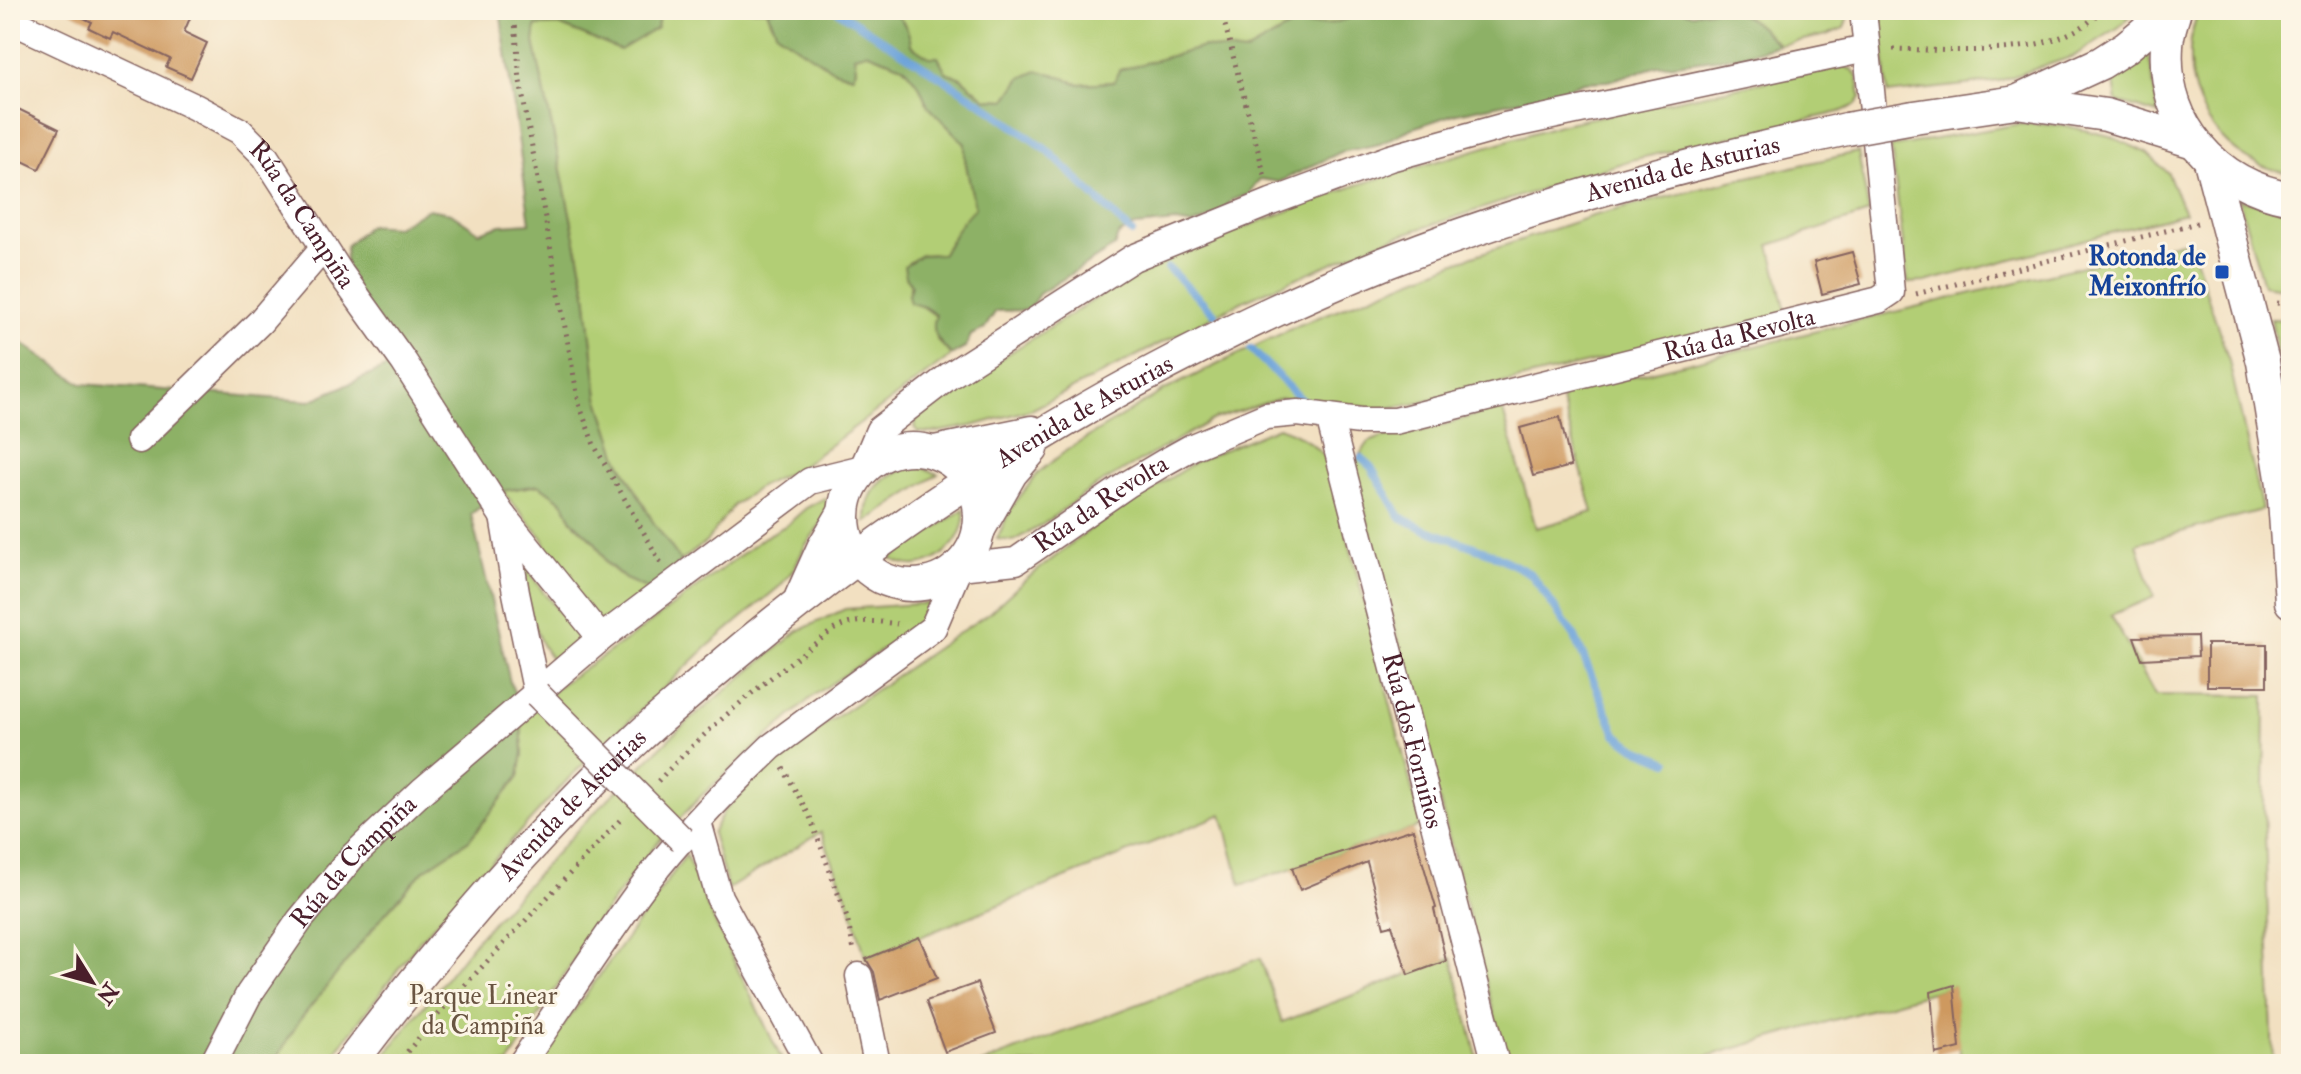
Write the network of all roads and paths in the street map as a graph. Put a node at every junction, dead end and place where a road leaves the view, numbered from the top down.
1 (514, 10) edge
2 (1221, 10) edge
3 (1863, 10) edge
4 (2102, 10) edge
5 (2173, 10) edge
6 (10, 20) edge
7 (1866, 49) junction
8 (2016, 102) junction
9 (2202, 151) junction
10 (2291, 198) edge
11 (1271, 202) junction
12 (2224, 215) junction
13 (324, 247) junction
14 (1891, 292) junction
15 (1329, 417) junction
16 (1051, 428) junction
17 (139, 440) dead end
18 (935, 452) junction
19 (863, 468) junction
20 (969, 479) junction
21 (843, 514) junction
22 (502, 515) junction
23 (979, 529) junction
24 (856, 558) junction
25 (959, 567) junction
26 (881, 579) junction
27 (672, 584) junction
28 (799, 601) junction
29 (2291, 602) edge
30 (601, 638) junction
31 (537, 694) junction
32 (771, 747) junction
33 (690, 831) junction
34 (859, 976) joint
35 (213, 1064) edge
36 (350, 1064) edge
37 (521, 1064) edge
38 (810, 1064) edge
39 (877, 1064) edge
40 (1496, 1064) edge

1 - 27 path
2 - 11 path
3 - 7 street
4 - 7 path
5 - 8 main road, Avenida de Asturias
5 - 9 main road
6 - 13 street, Rúa da Campiña
7 - 11 street
7 - 14 street
8 - 9 main road, Avenida de Asturias
8 - 16 main road, Avenida de Asturias, bridge
9 - 10 main road
9 - 12 main road
11 - 19 street
12 - 14 path
12 - 29 main road
13 - 17 street
13 - 22 street, Rúa da Campiña
14 - 15 street, Rúa da Revolta
15 - 25 street, Rúa da Revolta
15 - 40 street, Rúa dos Forniños
16 - 18 main road
16 - 20 main road, Avenida de Asturias
16 - 23 main road
18 - 19 main road
18 - 20 main road
19 - 21 main road
19 - 27 street
20 - 23 main road
20 - 24 main road, Avenida de Asturias
21 - 24 main road
21 - 28 main road
22 - 30 street, Rúa da Campiña
22 - 31 street, Rúa da Campiña
23 - 25 main road
24 - 26 main road
24 - 28 main road, Avenida de Asturias
25 - 26 main road
25 - 32 street
26 - 28 main road
27 - 30 street
28 - 36 main road, Avenida de Asturias
30 - 31 street
31 - 33 street, bridge
31 - 35 street, Rúa da Campiña
32 - 33 street
32 - 34 path
33 - 37 street
33 - 38 street
34 - 39 street

